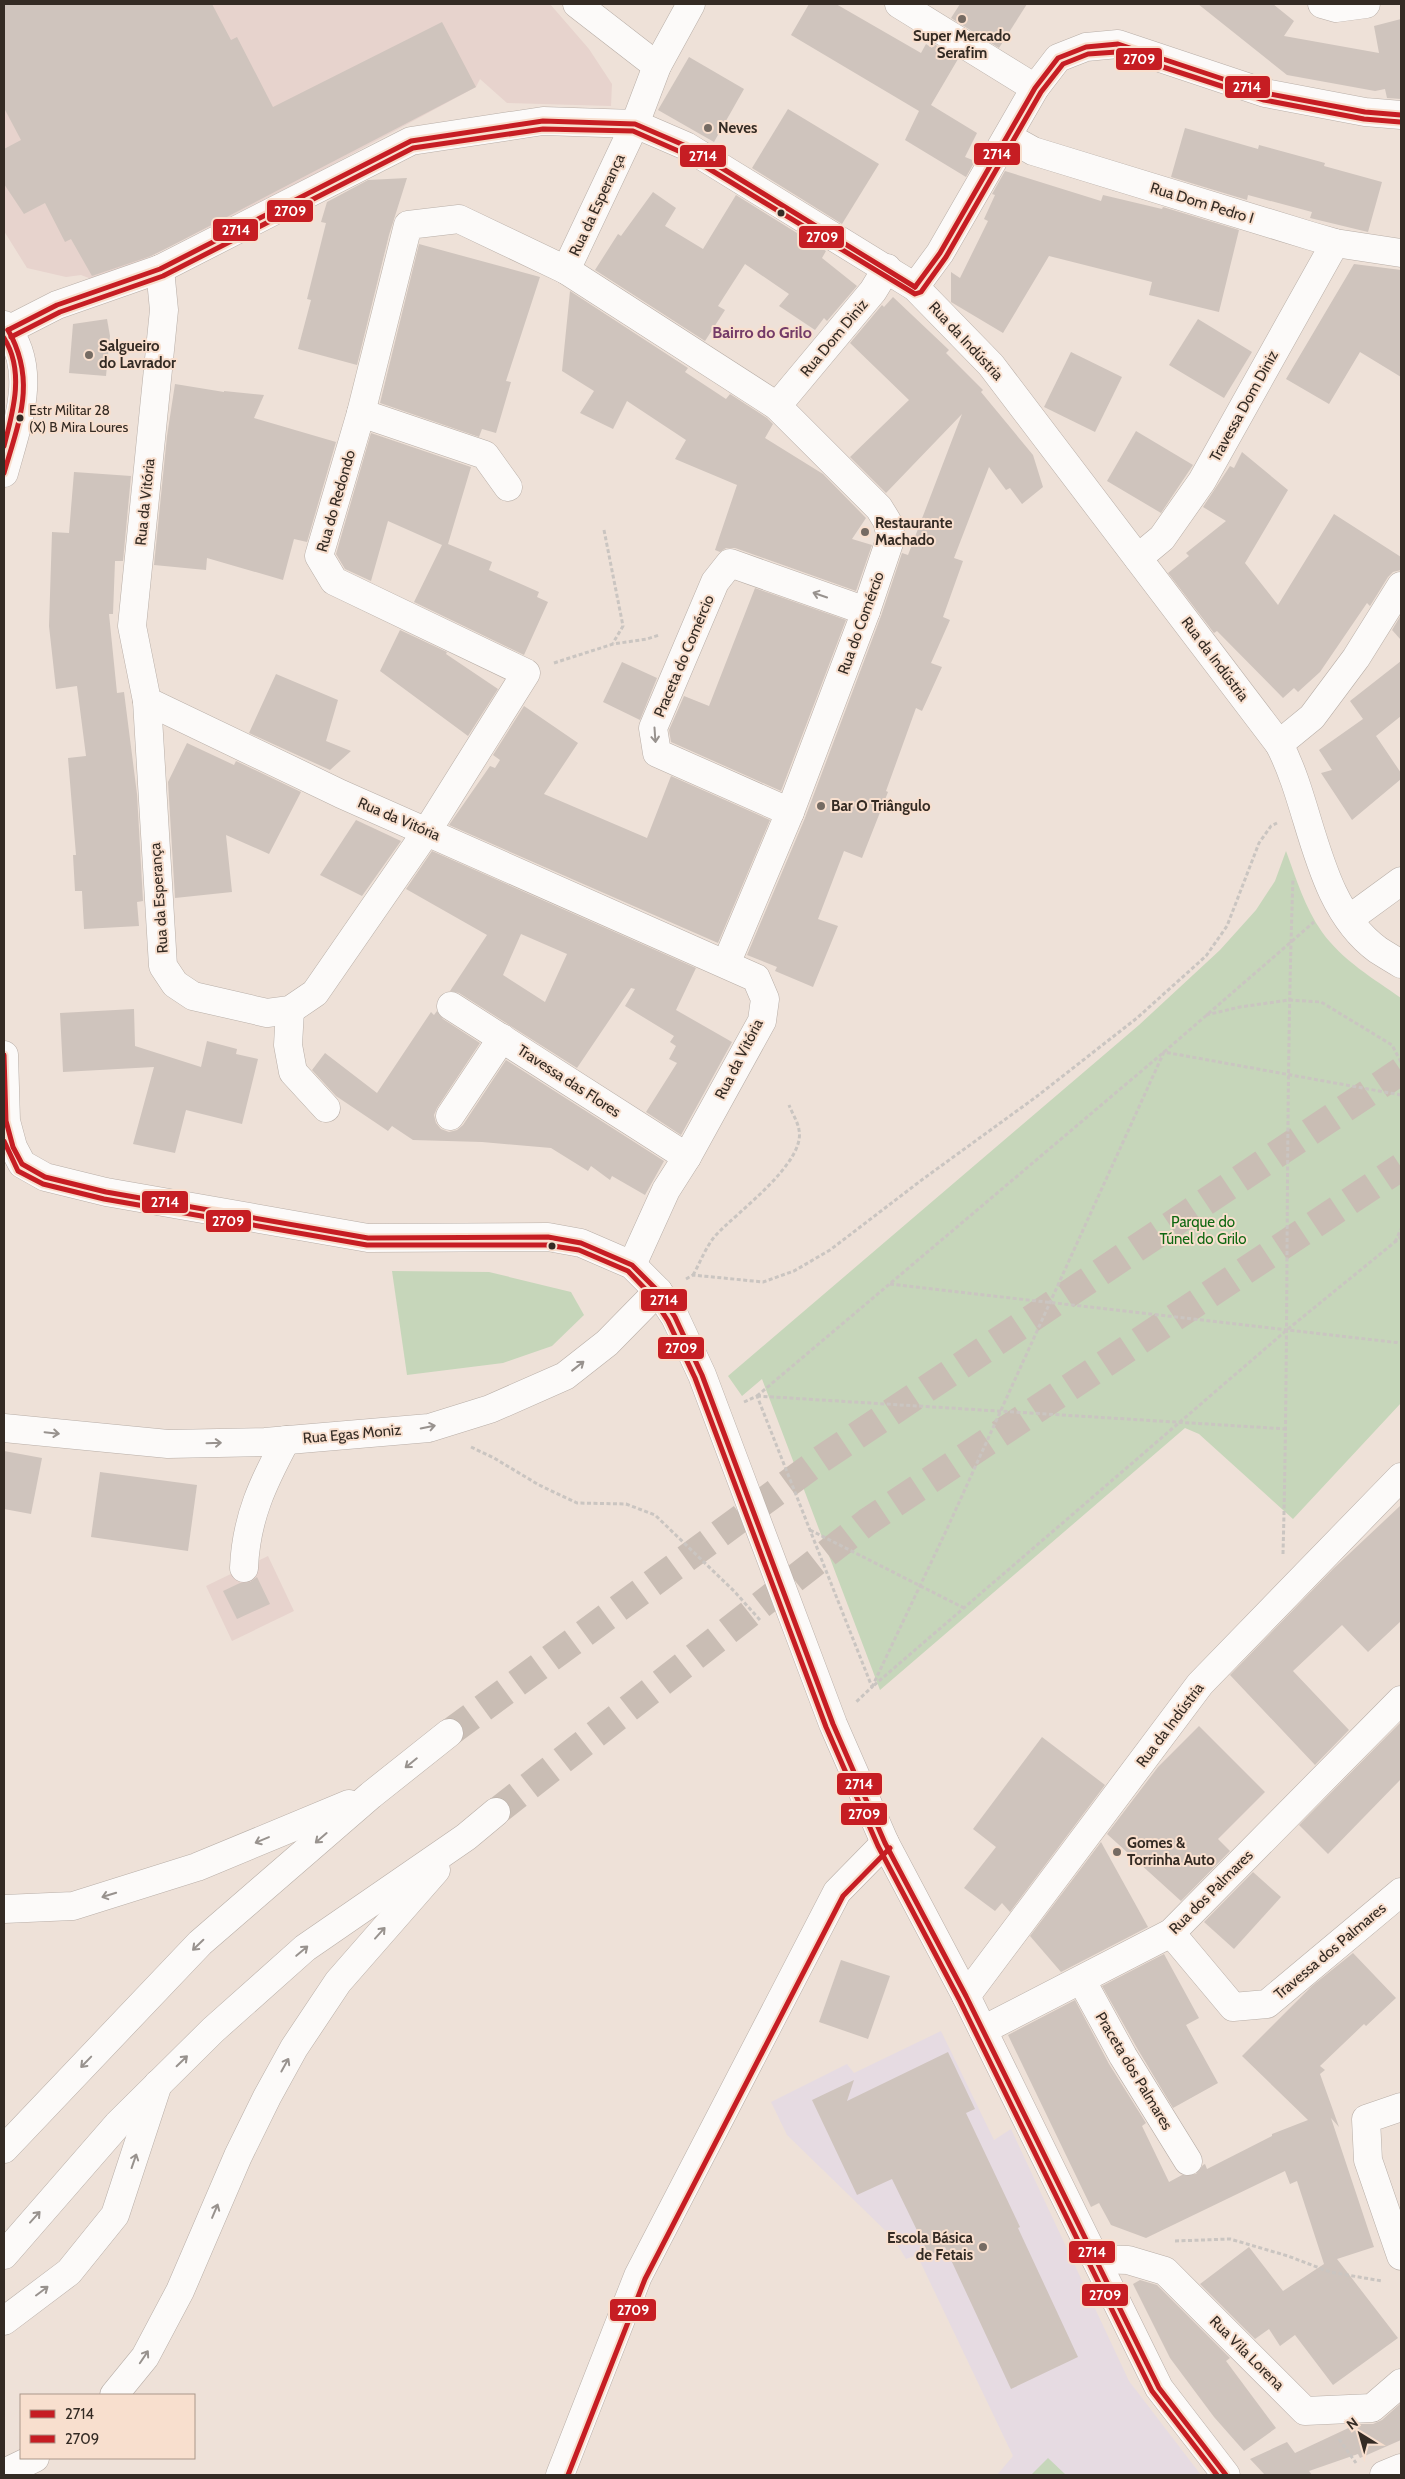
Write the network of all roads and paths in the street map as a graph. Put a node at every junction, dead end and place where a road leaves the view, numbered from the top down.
1 (577, 4) edge
2 (691, 4) edge
3 (899, 4) edge
4 (1322, 4) edge
5 (1366, 4) edge
6 (657, 66) junction
7 (1035, 88) junction
8 (1401, 116) edge
9 (635, 124) junction
10 (1008, 137) junction
11 (1335, 243) junction
12 (1401, 253) edge
13 (888, 268) junction
14 (160, 269) junction
15 (566, 270) junction
16 (915, 287) junction
17 (6, 328) edge
18 (777, 406) junction
19 (361, 413) junction
20 (4, 473) edge
21 (508, 487) dead end
22 (604, 530) dead end
23 (1138, 558) junction
24 (1401, 586) edge
25 (866, 611) junction
26 (699, 620) junction
27 (613, 644) junction
28 (526, 673) junction
29 (147, 701) junction
30 (1279, 744) junction
31 (1303, 806) junction
32 (790, 812) junction
33 (427, 831) junction
34 (1293, 873) dead end
35 (1401, 881) edge
36 (1344, 910) junction
37 (1291, 940) junction
38 (726, 964) junction
39 (1401, 964) edge
40 (1288, 1000) junction
41 (452, 1006) dead end
42 (290, 1010) junction
43 (1205, 1015) junction
44 (502, 1038) junction
45 (1164, 1052) junction
46 (4, 1055) edge
47 (1401, 1062) edge
48 (1288, 1073) junction
49 (1401, 1096) edge
50 (789, 1105) dead end
51 (326, 1108) dead end
52 (450, 1116) dead end
53 (687, 1157) junction
54 (1401, 1229) edge
55 (1401, 1237) edge
56 (1394, 1244) junction
57 (632, 1266) junction
58 (693, 1275) junction
59 (890, 1284) junction
60 (658, 1291) junction
61 (1051, 1302) junction
62 (1288, 1329) junction
63 (1401, 1343) edge
64 (757, 1396) junction
65 (999, 1412) junction
66 (716, 1415) junction
67 (1180, 1423) junction
68 (4, 1428) edge
69 (429, 1428) junction
70 (1287, 1429) junction
71 (286, 1440) junction
72 (1401, 1477) edge
73 (809, 1530) junction
74 (244, 1568) dead end
75 (919, 1586) junction
76 (1282, 1600) junction
77 (964, 1608) junction
78 (766, 1627) dead end
79 (872, 1687) junction
80 (1401, 1700) edge
81 (833, 1724) junction
82 (449, 1733) tunnel mouth
83 (371, 1795) junction
84 (496, 1812) tunnel mouth
85 (466, 1837) junction
86 (884, 1843) junction
87 (1401, 1892) edge
88 (4, 1909) edge
89 (1171, 1933) junction
90 (1082, 1981) junction
91 (966, 1996) junction
92 (982, 2030) junction
93 (158, 2084) junction
94 (1401, 2107) edge
95 (4, 2149) edge
96 (1188, 2161) dead end
97 (1170, 2241) dead end
98 (4, 2255) edge
99 (1401, 2256) edge
100 (1096, 2259) junction
101 (1392, 2282) dead end
102 (4, 2321) edge
103 (1401, 2383) edge
104 (115, 2394) edge
105 (1319, 2411) junction
106 (33, 2459) edge
107 (1401, 2468) edge
108 (1372, 2471) edge
109 (4, 2473) edge
110 (560, 2475) edge
111 (1226, 2475) edge

1 - 6 main road
2 - 6 main road, Rua da Esperança
3 - 7 main road
4 - 5 main road
6 - 9 main road, Rua da Esperança
7 - 8 main road
7 - 10 main road
9 - 13 main road, Rua da Indústria
9 - 14 main road, Rua da Indústria
9 - 15 main road, Rua da Esperança
10 - 11 main road, Rua Dom Pedro I
10 - 16 main road
11 - 12 main road, Rua Dom Pedro I
11 - 23 main road, Travessa Dom Diniz
13 - 16 main road, Rua da Indústria
13 - 18 main road, Rua Dom Diniz
14 - 17 main road, Rua da Indústria
14 - 29 main road, Rua da Vitória
15 - 18 main road, Rua do Comércio
15 - 19 main road, Rua do Redondo
16 - 23 main road, Rua da Indústria
17 - 20 main road
18 - 25 main road, Rua do Comércio
19 - 21 main road
19 - 28 main road, Rua do Redondo
22 - 27 path
23 - 30 main road, Rua da Indústria
24 - 30 main road
25 -> 26 main road, Praceta do Comércio
25 - 32 main road, Rua do Comércio
26 - 27 path
26 -> 32 main road, Praceta do Comércio
27 - 28 path
28 - 33 main road
29 - 33 main road, Rua da Vitória
29 - 42 main road, Rua da Esperança
30 - 31 main road, Rua da Indústria
31 - 36 main road, Rua da Indústria
31 - 58 path
32 - 38 main road, Rua do Comércio
33 - 38 main road, Rua da Vitória
33 - 42 main road, Rua da Esperança
34 - 37 path
35 - 36 main road
36 - 37 path
36 - 39 main road, Rua da Indústria
37 - 40 path
37 - 43 path
38 - 53 main road, Rua da Vitória
40 - 43 path
40 - 47 path
40 - 48 path
41 - 44 main road, Travessa das Flores
42 - 51 main road
43 - 45 path
44 - 52 main road
44 - 53 main road, Travessa das Flores
45 - 48 path
45 - 59 path
45 - 61 path
46 - 57 main road
48 - 49 path
48 - 62 path
50 - 58 path
53 - 57 main road, Rua da Vitória
54 - 56 path
55 - 56 path
56 - 62 path
57 - 60 main road
58 - 60 path
59 - 61 path
59 - 64 path
60 - 66 main road
69 -> 60 main road, Rua Egas Moniz
61 - 62 path
61 - 65 path
62 - 63 path
62 - 67 path
62 - 70 path
64 - 65 path
64 - 66 path
64 - 73 path
65 - 67 path
65 - 75 path
66 - 81 main road
67 - 70 path
67 - 77 path
68 -> 71 main road, Rua Egas Moniz
71 -> 69 main road, Rua Egas Moniz
69 - 78 path
70 - 76 path
71 - 74 main road
72 - 76 main road, Rua da Indústria
73 - 75 path
73 - 79 path
75 - 77 path
75 - 79 path
76 - 91 main road, Rua da Indústria
77 - 79 path
79 - 81 path
80 - 89 main road, Rua dos Palmares
81 - 86 main road
82 -> 83 main road
83 -> 88 main road
83 -> 95 main road
84 - 85 main road
93 -> 85 main road
104 -> 85 main road
86 - 91 main road
86 - 110 main road
87 - 89 main road, Travessa dos Palmares
89 - 90 main road, Rua dos Palmares
90 - 92 main road, Rua dos Palmares
90 - 96 main road, Praceta dos Palmares
91 - 92 main road
92 - 100 main road
98 -> 93 main road
102 -> 93 main road
94 - 99 main road
97 - 101 path
100 - 105 main road, Rua Vila Lorena
100 - 111 main road
103 - 105 main road, Rua Vila Lorena
105 - 108 path
106 - 109 main road
107 - 108 main road

